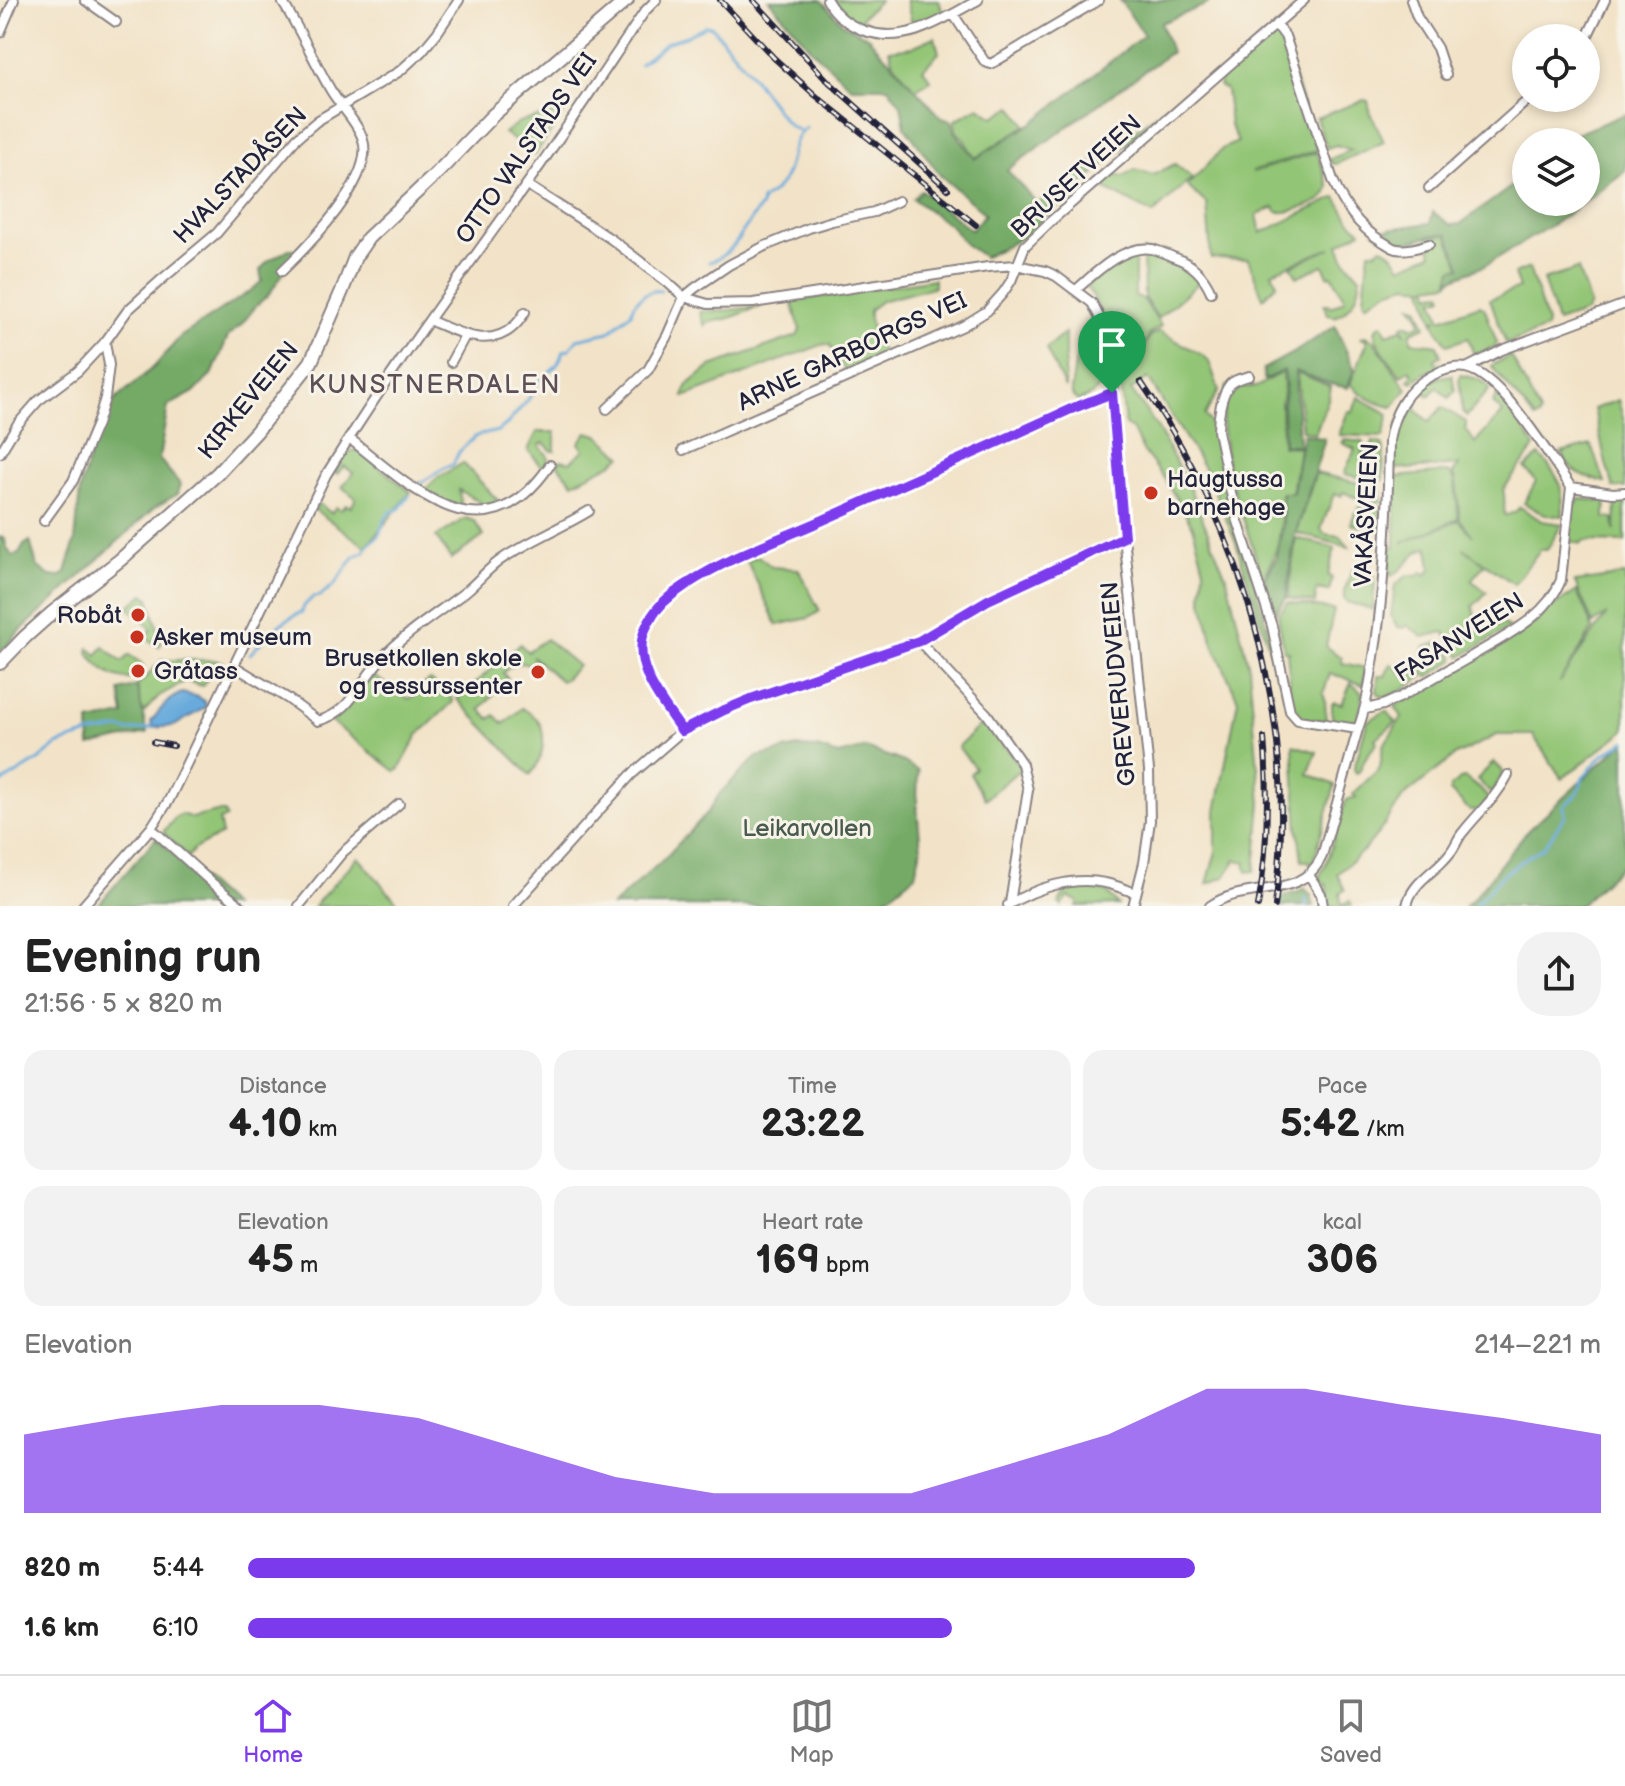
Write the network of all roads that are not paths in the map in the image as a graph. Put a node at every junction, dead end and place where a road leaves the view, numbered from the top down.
1 (14, 0) edge
2 (85, 0) edge
3 (459, 0) edge
4 (627, 0) edge
5 (656, 0) edge
6 (827, 0) edge
7 (978, 0) edge
8 (1099, 0) edge
9 (1304, 0) edge
10 (1411, 0) edge
11 (1605, 0) edge
12 (283, 3) dead end
13 (953, 14) junction
14 (116, 22) dead end
15 (1276, 24) junction
16 (1593, 24) edge
17 (0, 33) edge
18 (1446, 75) dead end
19 (340, 106) junction
20 (1514, 112) edge
21 (527, 185) junction
22 (1429, 188) dead end
23 (898, 201) dead end
24 (1429, 244) dead end
25 (1016, 265) junction
26 (282, 271) dead end
27 (1076, 290) junction
28 (1211, 292) dead end
29 (684, 297) junction
30 (1625, 304) edge
31 (525, 312) dead end
32 (429, 320) junction
33 (465, 336) junction
34 (105, 342) junction
35 (451, 362) dead end
36 (1466, 368) junction
37 (1249, 376) dead end
38 (1112, 393) junction
39 (607, 409) dead end
40 (349, 438) junction
41 (683, 450) dead end
42 (0, 453) edge
43 (550, 465) dead end
44 (1571, 487) junction
45 (1625, 492) edge
46 (589, 511) dead end
47 (44, 521) dead end
48 (1124, 537) junction
49 (919, 641) junction
50 (0, 663) edge
51 (234, 666) junction
52 (1366, 709) junction
53 (1358, 729) junction
54 (682, 731) junction
55 (1508, 775) dead end
56 (399, 804) dead end
57 (151, 828) junction
58 (1309, 875) junction
59 (1136, 893) junction
60 (1009, 905) edge
61 (83, 906) edge
62 (241, 906) edge
63 (299, 906) edge
64 (513, 906) edge
65 (1133, 906) edge
66 (1210, 906) edge
67 (1323, 906) edge
68 (1407, 906) edge

1 - 17 street
2 - 14 street
3 - 19 street, HVALSTADÅSEN
4 - 50 main road, KIRKEVEIEN
5 - 21 street, OTTO VALSTADS VEI
6 - 13 street
7 - 13 street
8 - 13 street
9 - 15 street, BRUSETVEIEN
10 - 18 street
11 - 16 street
12 - 19 street, HVALSTADÅSEN
15 - 24 street
15 - 25 street, BRUSETVEIEN
19 - 26 street, HVALSTADÅSEN
19 - 34 street, HVALSTADÅSEN
20 - 22 street
21 - 29 street, BRUSETVEIEN
21 - 32 street, OTTO VALSTADS VEI
23 - 29 street
25 - 27 street, GREVERUDVEIEN
25 - 29 street, BRUSETVEIEN
25 - 41 street, ARNE GARBORGS VEI
27 - 28 street
27 - 38 street, GREVERUDVEIEN
29 - 39 street
30 - 36 street, VAKÅSVEIEN
31 - 33 street
32 - 33 street
32 - 40 street, OTTO VALSTADS VEI
33 - 35 street
34 - 42 street, HVALSTADÅSEN
34 - 47 street
36 - 44 street
36 - 52 street, VAKÅSVEIEN
37 - 53 street
38 - 48 street, GREVERUDVEIEN
38 - 54 street
40 - 43 street
40 - 51 street, OTTO VALSTADS VEI
44 - 45 street
44 - 52 street, FASANVEIEN
46 - 51 street
48 - 49 street
48 - 59 street, GREVERUDVEIEN
49 - 54 street
49 - 60 street
51 - 57 street, OTTO VALSTADS VEI
52 - 53 street, VAKÅSVEIEN
53 - 58 street, VAKÅSVEIEN
54 - 64 street
55 - 68 street
56 - 63 street
57 - 61 street, OTTO VALSTADS VEI
57 - 62 street
58 - 66 street
58 - 67 street
59 - 60 street
59 - 65 street

